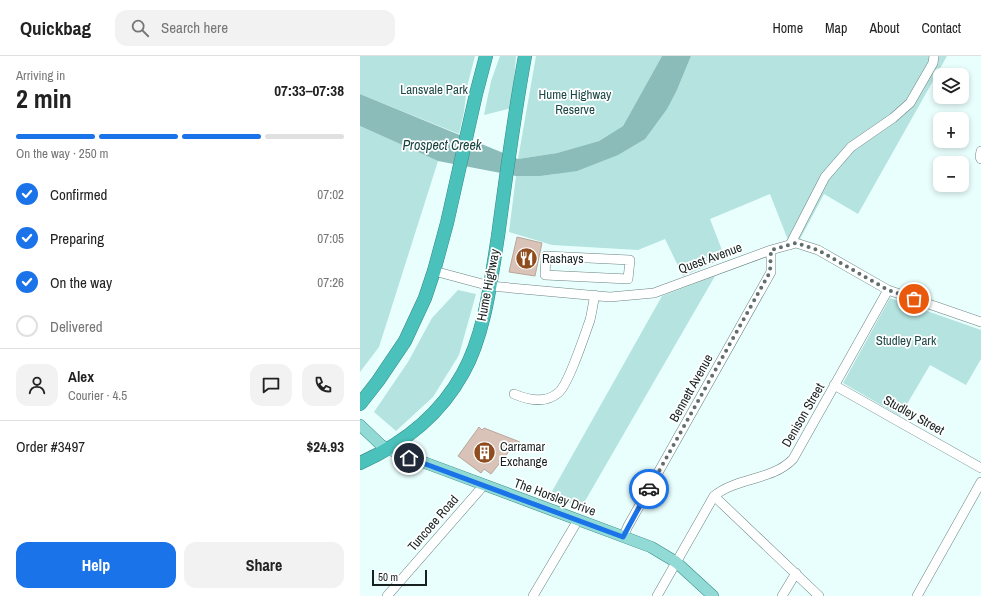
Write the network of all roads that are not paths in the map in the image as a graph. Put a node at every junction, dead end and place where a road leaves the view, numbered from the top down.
1 (486, 56) edge
2 (524, 56) edge
3 (934, 56) edge
4 (981, 151) edge
5 (981, 159) edge
6 (790, 245) junction
7 (771, 250) junction
8 (434, 271) junction
9 (545, 275) junction
10 (490, 286) junction
11 (888, 290) junction
12 (543, 291) junction
13 (595, 296) junction
14 (981, 322) edge
15 (834, 385) junction
16 (514, 394) dead end
17 (360, 404) edge
18 (360, 426) edge
19 (388, 449) junction
20 (360, 462) edge
21 (981, 468) edge
22 (981, 482) edge
23 (484, 485) junction
24 (714, 496) junction
25 (578, 520) junction
26 (623, 537) junction
27 (676, 562) junction
28 (796, 573) junction
29 (387, 596) edge
30 (533, 596) edge
31 (657, 596) edge
32 (713, 596) edge
33 (782, 596) edge
34 (819, 596) edge
35 (917, 596) edge

1 - 8 highway
2 - 10 highway, Hume Highway
3 - 6 street
4 - 5 street
6 - 7 street, Quest Avenue
6 - 11 street, Quest Avenue
7 - 13 street, Quest Avenue
7 - 26 street, Bennett Avenue
8 - 10 street, Quest Avenue
8 - 17 highway
9 - 9 street
9 - 12 street
10 - 12 street, Quest Avenue
10 - 19 highway, Hume Highway
11 - 14 street, Quest Avenue
11 - 15 street, Denison Street
12 - 13 street, Quest Avenue
13 - 16 street
15 - 21 street, Studley Street
15 - 24 street, Denison Street
18 - 19 main road, The Horsley Drive
19 - 20 highway, Hume Highway
19 - 23 main road, The Horsley Drive
22 - 35 street
23 - 25 main road, The Horsley Drive
23 - 29 street, Tuncoee Road
24 - 27 street
24 - 28 street
25 - 26 main road, The Horsley Drive
25 - 30 street
26 - 27 main road, The Horsley Drive
27 - 31 street
27 - 32 main road, The Horsley Drive
28 - 33 street
28 - 34 street

